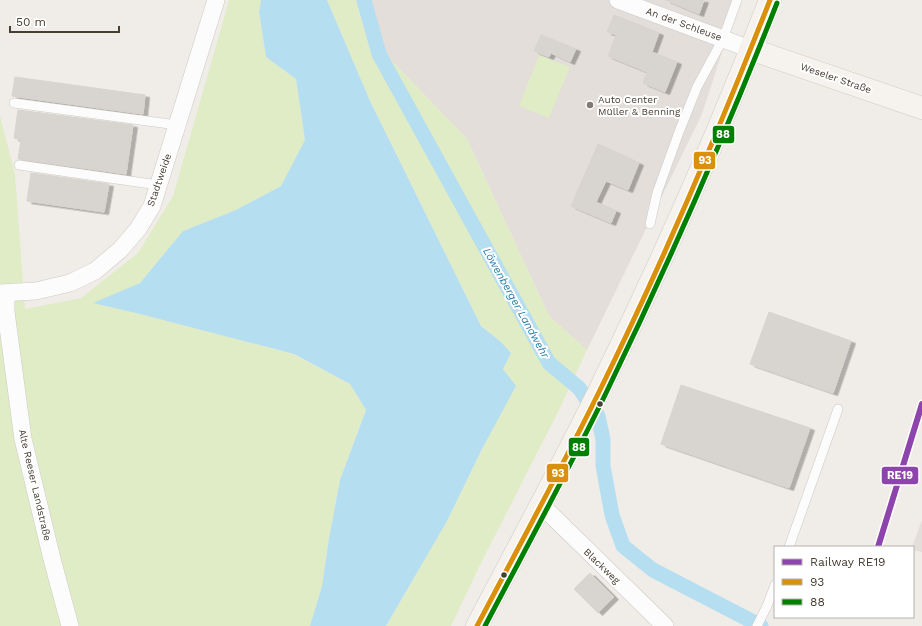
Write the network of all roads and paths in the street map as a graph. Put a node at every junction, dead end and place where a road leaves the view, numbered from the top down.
1 (216, 0) edge
2 (618, 0) edge
3 (737, 0) edge
4 (770, 0) edge
5 (723, 39) junction
6 (750, 49) junction
7 (14, 103) dead end
8 (922, 108) edge
9 (177, 125) junction
10 (19, 165) dead end
11 (158, 185) junction
12 (650, 224) dead end
13 (3, 293) edge
14 (838, 409) dead end
15 (540, 504) junction
16 (788, 546) edge
17 (774, 588) edge
18 (70, 626) edge
19 (477, 626) edge
20 (663, 626) edge
21 (756, 626) edge

1 - 9 street, Stadtweide
2 - 5 street, An der Schleuse
3 - 5 lane
4 - 6 main road
5 - 6 street, An der Schleuse
5 - 12 lane
6 - 8 main road, Weseler Straße
6 - 15 main road
7 - 9 lane
9 - 11 street, Stadtweide
10 - 11 lane
11 - 13 street, Stadtweide
13 - 18 street, Alte Reeser Landstraße
14 - 16 lane
15 - 19 main road
15 - 20 street, Blackweg
17 - 21 lane

